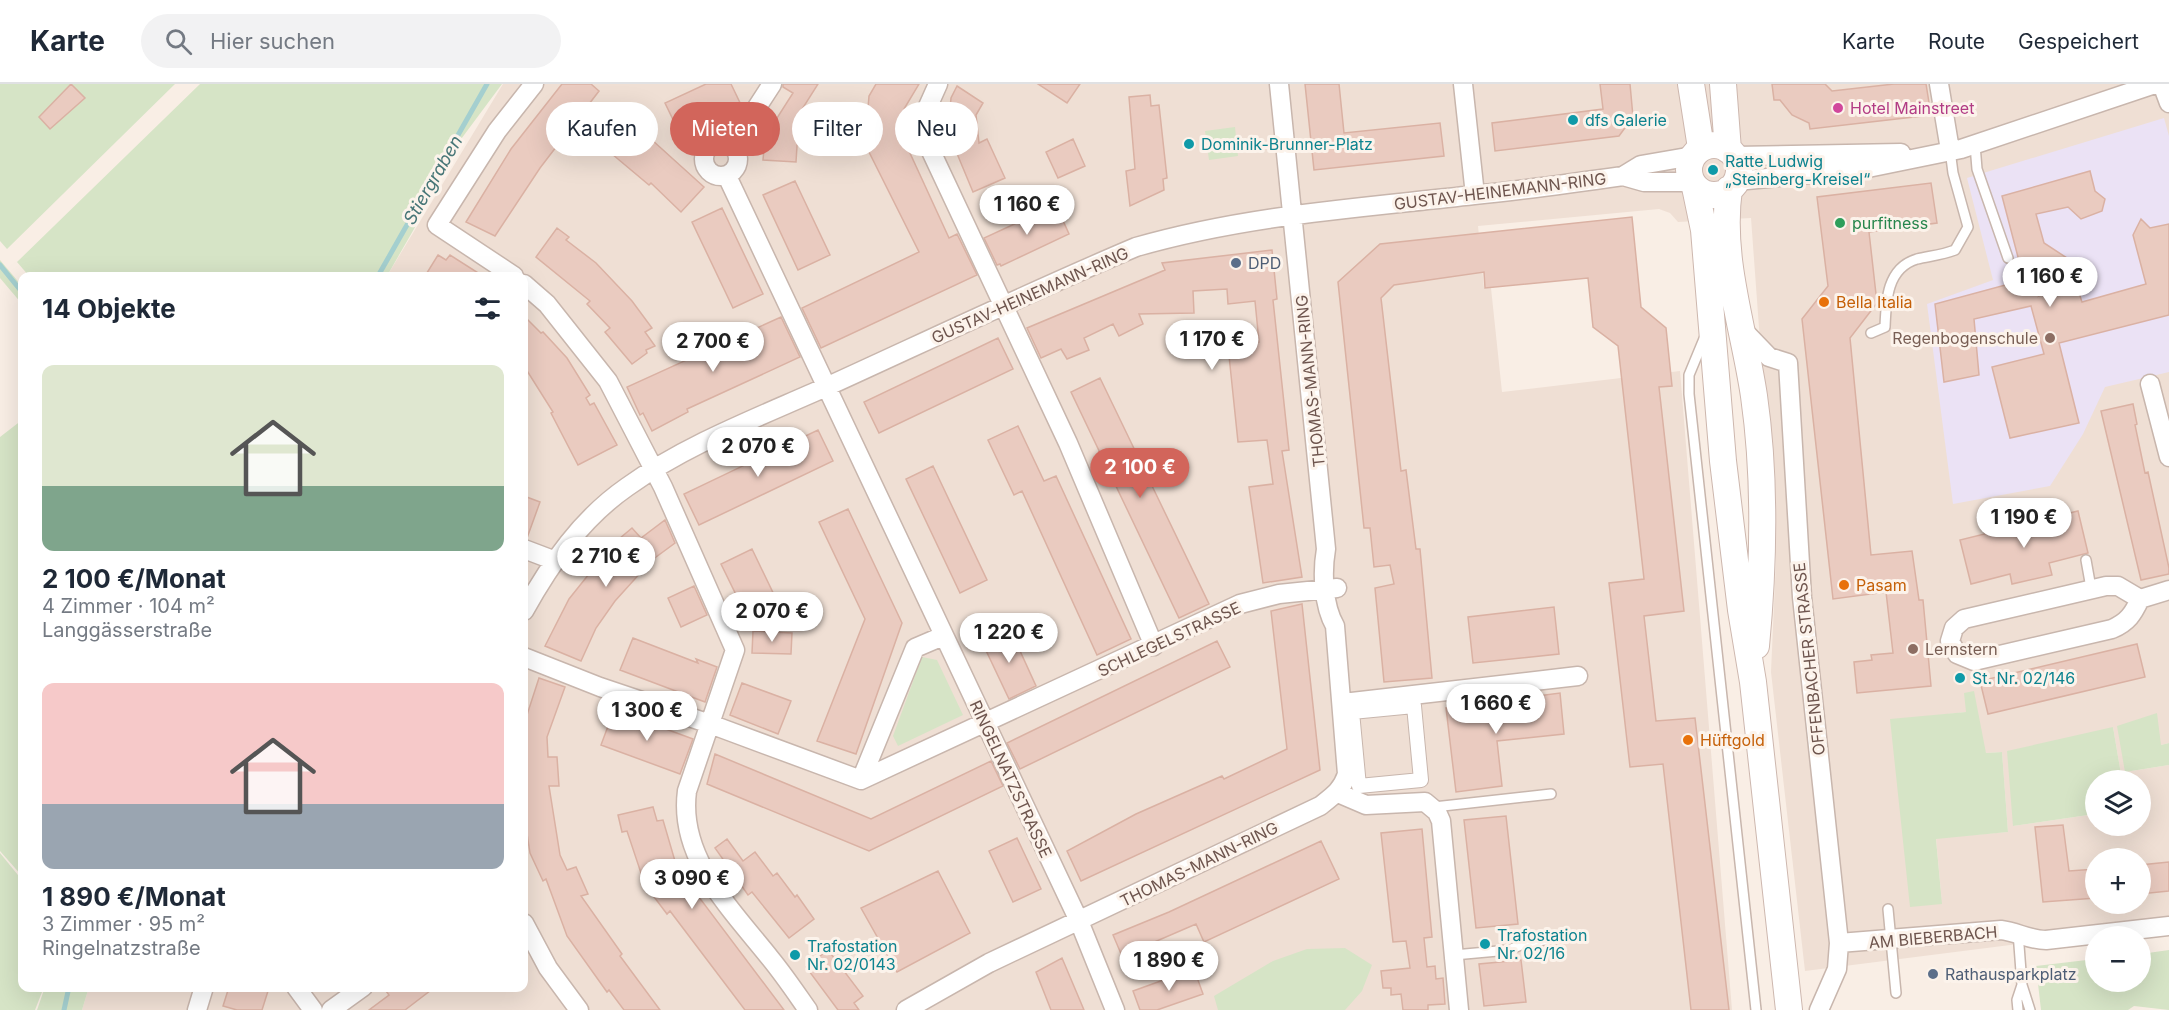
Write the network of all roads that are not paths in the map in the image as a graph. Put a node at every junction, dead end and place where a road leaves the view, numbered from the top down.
1 (534, 84) edge
2 (772, 84) edge
3 (938, 84) edge
4 (1279, 84) edge
5 (1463, 84) edge
6 (1691, 84) edge
7 (1723, 84) edge
8 (1940, 84) edge
9 (2155, 84) edge
10 (2162, 84) edge
11 (760, 102) edge
12 (2169, 103) edge
13 (1975, 145) junction
14 (1950, 150) junction
15 (1697, 152) junction
16 (704, 156) edge
17 (737, 156) edge
18 (1732, 169) junction
19 (726, 176) junction
20 (1623, 176) junction
21 (1694, 184) junction
22 (1475, 195) junction
23 (1294, 214) junction
24 (2008, 258) dead end
25 (505, 272) edge
26 (528, 287) edge
27 (1002, 307) junction
28 (1712, 324) junction
29 (1741, 328) junction
30 (1871, 333) dead end
31 (2150, 384) dead end
32 (826, 387) junction
33 (2169, 457) edge
34 (653, 470) junction
35 (528, 551) edge
36 (553, 560) junction
37 (2086, 560) dead end
38 (1331, 588) junction
39 (2091, 588) junction
40 (2169, 590) edge
41 (2140, 599) junction
42 (528, 604) edge
43 (943, 636) junction
44 (1154, 646) junction
45 (528, 659) edge
46 (1578, 676) dead end
47 (1753, 682) junction
48 (1343, 703) junction
49 (1414, 706) joint
50 (710, 724) junction
51 (985, 724) junction
52 (861, 780) junction
53 (1338, 793) junction
54 (1551, 794) dead end
55 (1433, 807) junction
56 (1888, 909) dead end
57 (1079, 921) junction
58 (2169, 926) edge
59 (528, 930) edge
60 (2018, 932) junction
61 (1554, 939) dead end
62 (1891, 940) junction
63 (1839, 943) junction
64 (1454, 955) junction
65 (2022, 985) junction
66 (202, 992) edge
67 (300, 992) edge
68 (356, 992) edge
69 (1896, 993) dead end
70 (576, 1009) edge
71 (197, 1010) edge
72 (313, 1010) edge
73 (331, 1010) edge
74 (808, 1010) edge
75 (906, 1010) edge
76 (1114, 1010) edge
77 (1460, 1010) edge
78 (1756, 1010) edge
79 (1789, 1010) edge
80 (1819, 1010) edge
81 (2018, 1010) edge
82 (2030, 1010) edge

1 - 25 street
2 - 11 street
3 - 27 street
4 - 23 street, THOMAS-MANN-RING
5 - 22 street
6 - 15 main road
7 - 18 main road
8 - 14 street
9 - 13 street
10 - 12 street
13 - 14 street
13 - 24 lane
14 - 18 street
14 - 30 lane
15 - 18 main road
15 - 20 street, GUSTAV-HEINEMANN-RING
15 - 21 main road
16 - 19 street
17 - 19 street
18 - 21 main road
18 - 29 main road
19 - 32 street, RINGELNATZSTRASSE
20 - 21 street, GUSTAV-HEINEMANN-RING
20 - 22 street, GUSTAV-HEINEMANN-RING
21 - 28 main road
22 - 23 street, GUSTAV-HEINEMANN-RING
23 - 27 street, GUSTAV-HEINEMANN-RING
23 - 38 street, THOMAS-MANN-RING
26 - 34 street
27 - 32 street, GUSTAV-HEINEMANN-RING
27 - 44 street
28 - 47 main road
28 - 78 lane
29 - 47 main road
29 - 63 street, OFFENBACHER STRASSE
31 - 33 street
32 - 34 street, GUSTAV-HEINEMANN-RING
32 - 43 street, RINGELNATZSTRASSE
34 - 36 street, GUSTAV-HEINEMANN-RING
34 - 50 street
35 - 36 street
36 - 42 street, GUSTAV-HEINEMANN-RING
37 - 39 lane
38 - 44 street, SCHLEGELSTRASSE
38 - 48 street, THOMAS-MANN-RING
39 - 41 street
39 - 41 street
40 - 41 street
43 - 51 street, RINGELNATZSTRASSE
43 - 52 street
44 - 51 street, SCHLEGELSTRASSE
45 - 50 street
46 - 48 street
47 - 79 main road
48 - 53 street, THOMAS-MANN-RING
49 - 49 street
50 - 52 street
50 - 74 street
51 - 52 street, SCHLEGELSTRASSE
51 - 57 street, RINGELNATZSTRASSE
53 - 55 street
53 - 57 street, THOMAS-MANN-RING
54 - 55 lane
55 - 64 street
56 - 62 lane
57 - 75 street, THOMAS-MANN-RING
57 - 76 street, RINGELNATZSTRASSE
58 - 60 street, AM BIEBERBACH
59 - 70 street
60 - 62 street, AM BIEBERBACH
60 - 65 lane
61 - 64 lane
62 - 63 street, AM BIEBERBACH
62 - 69 lane
63 - 80 street, OFFENBACHER STRASSE
64 - 77 street
65 - 81 lane
65 - 82 lane
66 - 71 street
67 - 72 street
68 - 73 street

